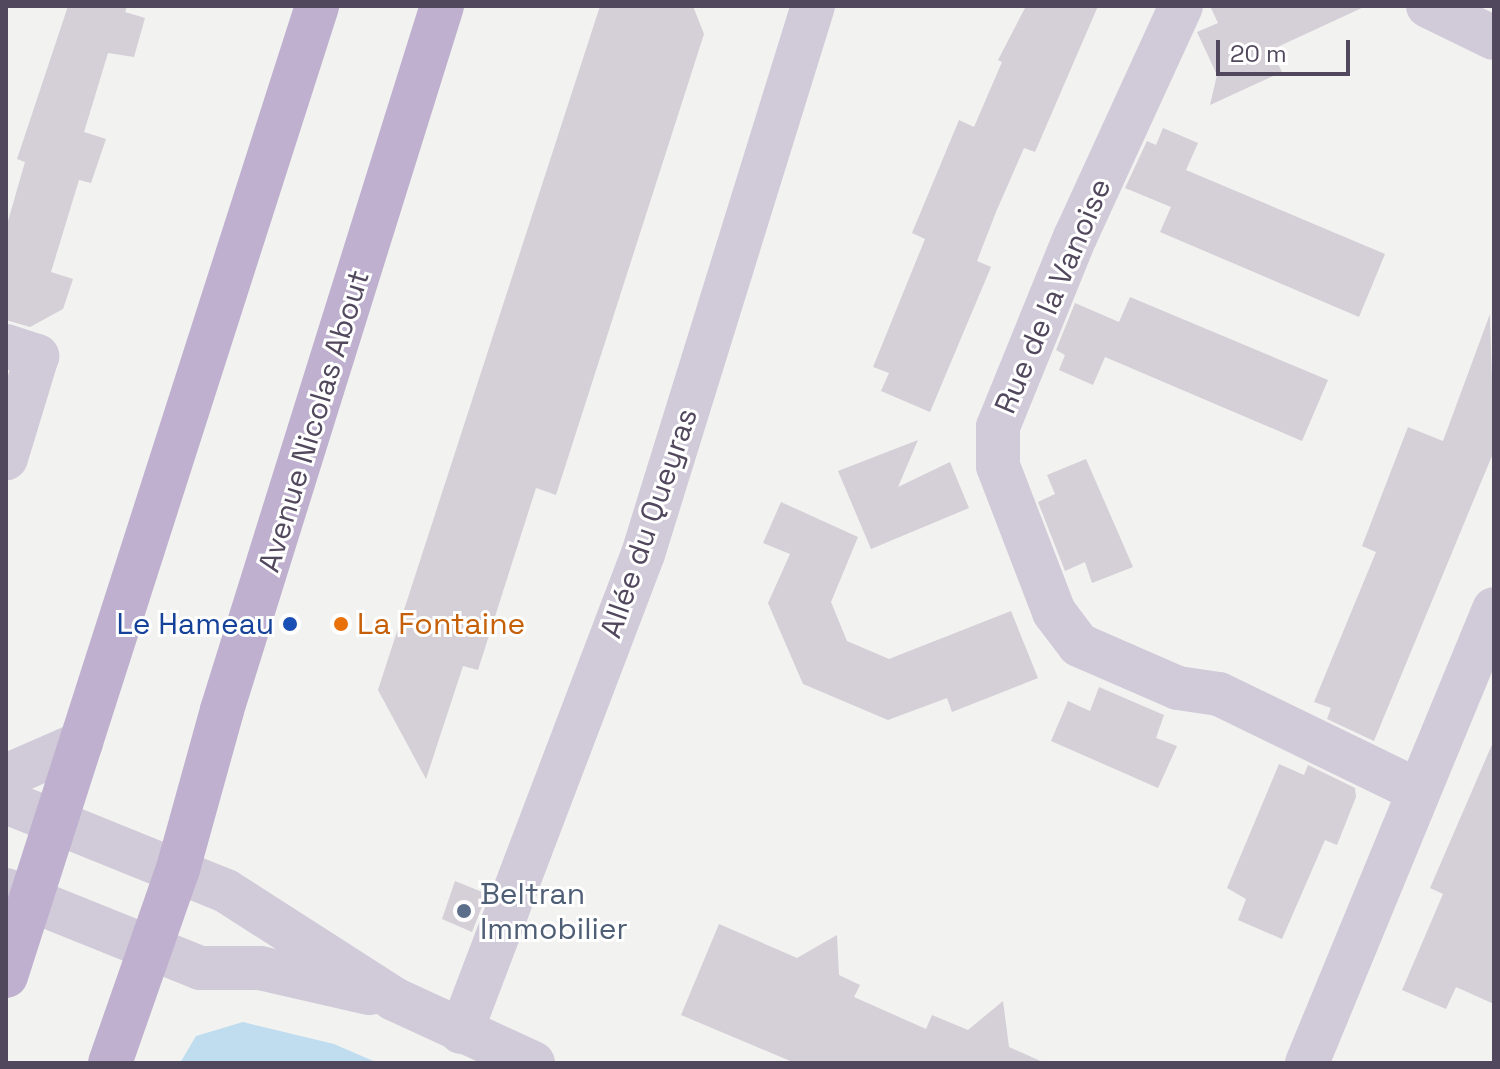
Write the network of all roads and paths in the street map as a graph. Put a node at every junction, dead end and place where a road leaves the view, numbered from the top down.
1 (317, 6) edge
2 (442, 6) edge
3 (813, 6) edge
4 (1181, 6) edge
5 (1428, 6) edge
6 (1494, 38) edge
7 (6, 346) edge
8 (6, 458) edge
9 (1494, 609) edge
10 (81, 743) junction
11 (6, 776) edge
12 (1417, 790) junction
13 (6, 802) edge
14 (56, 818) junction
15 (178, 869) junction
16 (18, 895) edge
17 (146, 949) junction
18 (6, 976) edge
19 (394, 999) junction
20 (461, 1032) junction
21 (110, 1063) edge
22 (533, 1063) edge
23 (1307, 1063) edge

1 - 10 main road
2 - 15 main road, Avenue Nicolas About
3 - 20 street, Allée du Queyras
4 - 12 street, Rue de la Vanoise
5 - 6 street
7 - 8 street
9 - 12 street
10 - 11 street
10 - 14 main road
12 - 23 street
13 - 14 street
14 - 15 street
14 - 16 main road
15 - 17 main road, Avenue Nicolas About
15 - 19 street
16 - 17 street
16 - 18 main road
17 - 19 street
17 - 21 main road, Avenue Nicolas About
19 - 20 street
20 - 22 street

